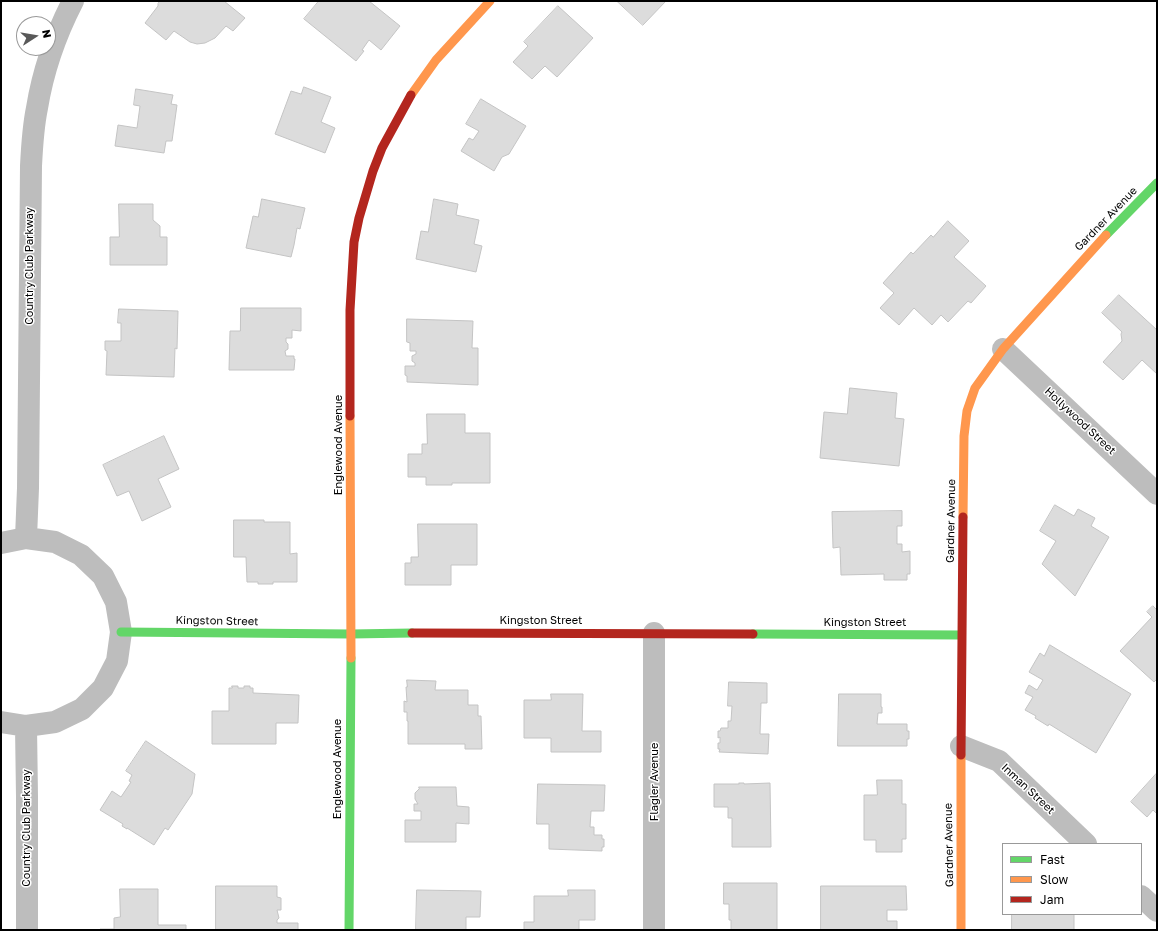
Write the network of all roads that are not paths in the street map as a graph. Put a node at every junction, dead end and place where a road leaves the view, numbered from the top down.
1 (73, 1) edge
2 (490, 1) edge
3 (1157, 183) edge
4 (1003, 349) junction
5 (1157, 494) edge
6 (26, 538) junction
7 (1, 543) edge
8 (121, 632) junction
9 (654, 633) junction
10 (351, 634) junction
11 (961, 635) junction
12 (1, 722) edge
13 (26, 726) junction
14 (961, 746) junction
15 (1085, 843) edge
16 (1142, 897) edge
17 (1157, 911) edge
18 (27, 930) edge
19 (349, 930) edge
20 (654, 930) edge
21 (961, 930) edge

1 - 6 street, Country Club Parkway
2 - 10 street, Englewood Avenue
3 - 4 street, Gardner Avenue
4 - 5 street, Hollywood Street
4 - 11 street, Gardner Avenue
6 - 7 street
6 - 8 street
8 - 10 street, Kingston Street
8 - 13 street
9 - 10 street, Kingston Street
9 - 11 street, Kingston Street
9 - 20 street, Flagler Avenue
10 - 19 street, Englewood Avenue
11 - 14 street, Gardner Avenue
12 - 13 street
13 - 18 street, Country Club Parkway
14 - 15 street, Inman Street
14 - 21 street, Gardner Avenue
16 - 17 street

